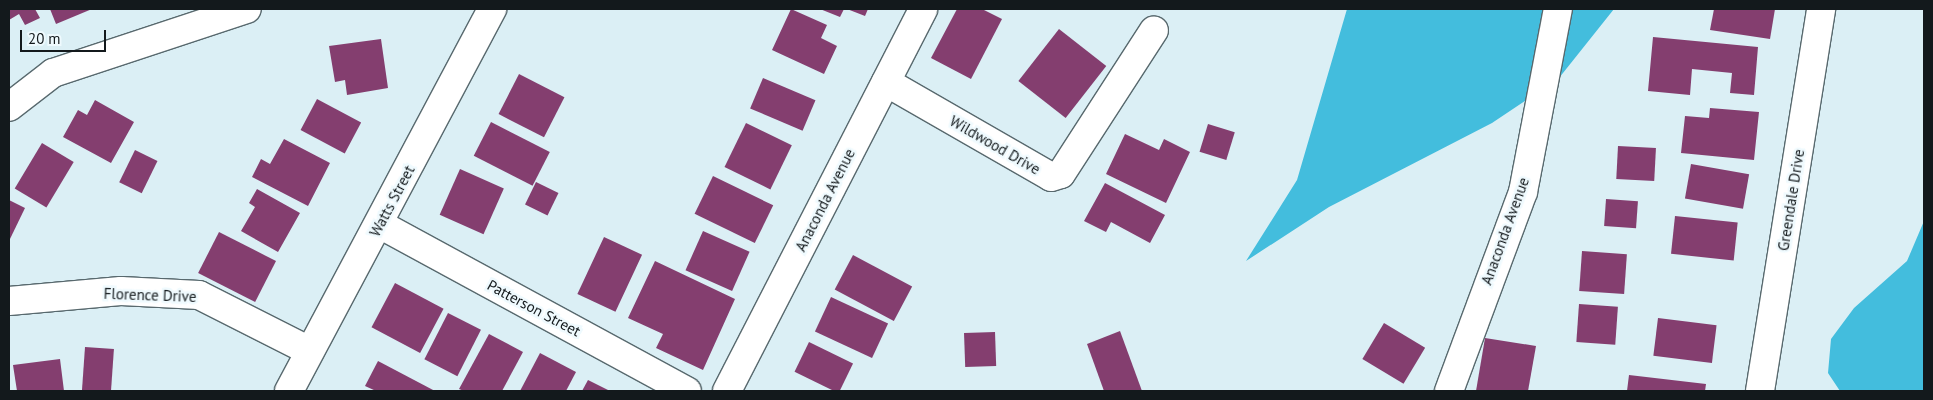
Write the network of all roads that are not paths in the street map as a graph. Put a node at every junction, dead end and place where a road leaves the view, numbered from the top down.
1 (247, 9) edge
2 (923, 9) edge
3 (1558, 9) edge
4 (1822, 9) edge
5 (484, 11) edge
6 (1154, 30) dead end
7 (886, 82) junction
8 (9, 107) edge
9 (381, 225) junction
10 (9, 301) edge
11 (310, 352) junction
12 (289, 391) edge
13 (687, 391) edge
14 (727, 391) edge
15 (1449, 391) edge
16 (1760, 391) edge

1 - 8 street
2 - 7 street, Anaconda Avenue
3 - 15 street, Anaconda Avenue
4 - 16 street, Greendale Drive
5 - 9 street, Watts Street
6 - 7 street, Wildwood Drive
7 - 14 street, Anaconda Avenue
9 - 11 street, Watts Street
9 - 13 street, Patterson Street
10 - 11 street, Florence Drive
11 - 12 street, Watts Street

